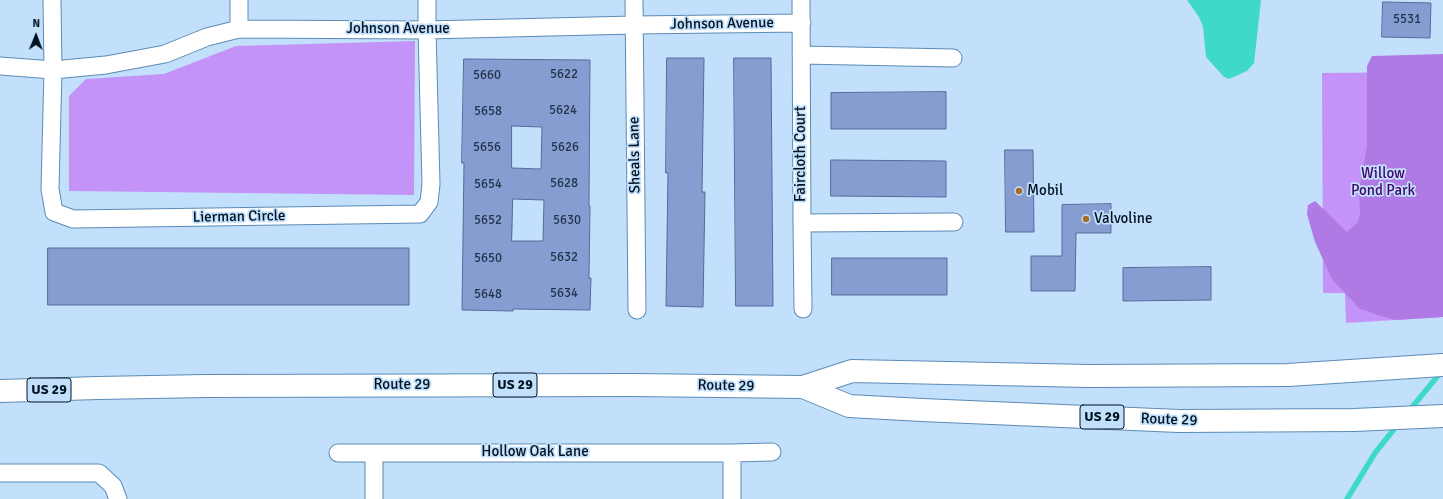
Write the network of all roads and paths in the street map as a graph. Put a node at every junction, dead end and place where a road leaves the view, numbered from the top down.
1 (52, 0) edge
2 (239, 0) edge
3 (427, 0) edge
4 (634, 0) edge
5 (801, 0) edge
6 (802, 24) junction
7 (634, 25) junction
8 (239, 29) junction
9 (427, 30) junction
10 (801, 55) junction
11 (953, 58) dead end
12 (0, 66) edge
13 (53, 70) junction
14 (954, 222) dead end
15 (802, 223) junction
16 (803, 309) dead end
17 (637, 310) dead end
18 (1443, 365) edge
19 (803, 387) junction
20 (0, 392) edge
21 (1443, 416) edge
22 (772, 452) dead end
23 (338, 453) dead end
24 (374, 453) junction
25 (732, 453) junction
26 (0, 474) edge
27 (118, 499) edge
28 (374, 499) edge
29 (732, 499) edge

1 - 13 street, Lierman Circle
2 - 8 street
3 - 9 street, Lierman Circle
4 - 7 street, Sheals Lane
5 - 6 street, Faircloth Court
6 - 7 street, Johnson Avenue
6 - 10 street, Faircloth Court
7 - 9 street, Johnson Avenue
7 - 17 street, Sheals Lane
8 - 9 street, Johnson Avenue
8 - 13 street, Johnson Avenue
9 - 13 street, Lierman Circle
10 - 11 street
10 - 15 street, Faircloth Court
12 - 13 street, Johnson Avenue
14 - 15 street
15 - 16 street, Faircloth Court
18 - 19 main road, Route 29 / US 29
19 - 20 main road, Route 29 / US 29
19 - 21 main road, Route 29 / US 29
22 - 25 street, Hollow Oak Lane
23 - 24 street, Hollow Oak Lane
24 - 25 street, Hollow Oak Lane
24 - 28 street
25 - 29 street
26 - 27 street

